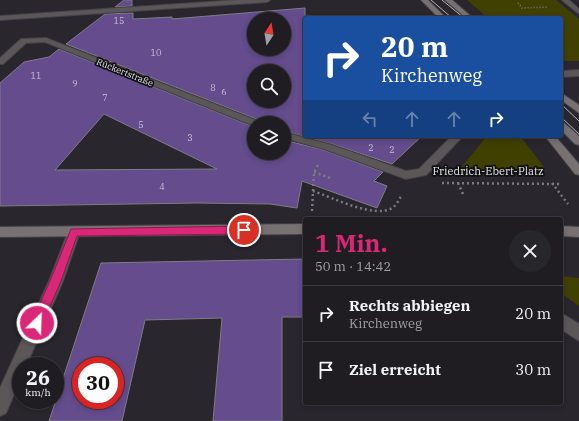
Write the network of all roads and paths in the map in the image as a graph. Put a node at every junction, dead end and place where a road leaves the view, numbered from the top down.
1 (124, 0) edge
2 (267, 0) edge
3 (424, 0) edge
4 (448, 0) edge
5 (565, 0) edge
6 (518, 3) dead end
7 (551, 7) dead end
8 (119, 11) junction
9 (579, 12) edge
10 (441, 16) edge
11 (468, 16) edge
12 (0, 18) edge
13 (0, 62) edge
14 (579, 73) edge
15 (563, 74) edge
16 (563, 98) edge
17 (579, 110) edge
18 (247, 120) edge
19 (563, 127) edge
20 (291, 137) edge
21 (456, 138) edge
22 (552, 138) edge
23 (579, 142) edge
24 (328, 147) junction
25 (579, 171) edge
26 (314, 172) junction
27 (406, 175) junction
28 (330, 178) dead end
29 (458, 183) junction
30 (552, 183) junction
31 (564, 184) dead end
32 (313, 190) junction
33 (463, 194) dead end
34 (568, 204) dead end
35 (312, 212) dead end
36 (303, 229) edge
37 (563, 231) edge
38 (0, 232) edge
39 (74, 232) junction
40 (579, 232) edge
41 (563, 321) edge
42 (579, 333) edge
43 (0, 407) edge

1 - 8 street
2 - 8 street
3 - 10 street
4 - 11 street
5 - 9 street
6 - 7 path
8 - 12 street
13 - 18 street, Rückertstraße
14 - 15 street
16 - 17 street
19 - 23 street
20 - 24 street
21 - 27 street
22 - 25 street
24 - 26 path
24 - 27 street
26 - 28 path
26 - 32 path
27 - 29 path, Friedrich-Ebert-Platz
27 - 32 path
29 - 30 path, Friedrich-Ebert-Platz
29 - 33 path
30 - 31 path, Friedrich-Ebert-Platz
30 - 34 path
32 - 35 path
36 - 39 street
37 - 40 street
38 - 39 street
39 - 43 street
41 - 42 street

